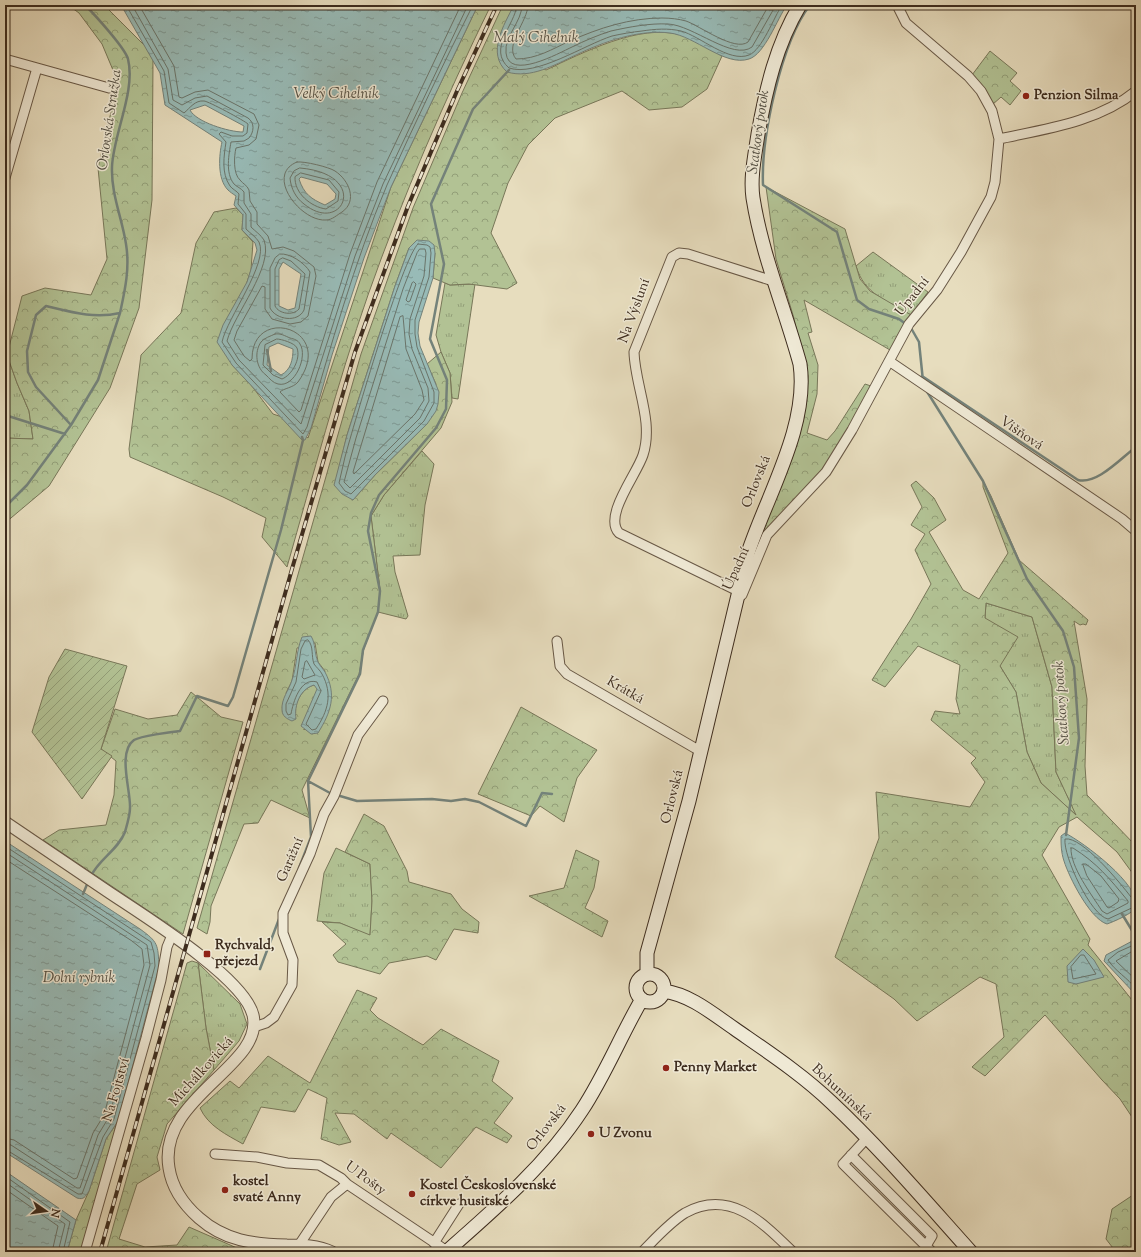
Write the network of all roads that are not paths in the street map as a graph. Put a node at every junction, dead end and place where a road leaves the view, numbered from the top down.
1 (800, 5) edge
2 (897, 5) edge
3 (5, 59) edge
4 (37, 68) junction
5 (109, 88) dead end
6 (1136, 91) edge
7 (999, 139) junction
8 (5, 178) edge
9 (773, 280) junction
10 (889, 361) junction
11 (1136, 532) edge
12 (738, 591) junction
13 (734, 607) junction
14 (557, 641) dead end
15 (383, 701) dead end
16 (700, 751) junction
17 (5, 822) edge
18 (172, 935) junction
19 (647, 974) junction
20 (664, 991) junction
21 (642, 999) junction
22 (254, 1027) junction
23 (867, 1138) junction
24 (215, 1154) dead end
25 (347, 1184) junction
26 (459, 1204) dead end
27 (434, 1242) junction
28 (299, 1245) junction
29 (929, 1249) edge
30 (85, 1252) edge
31 (332, 1252) edge
32 (446, 1252) edge
33 (642, 1252) edge
34 (793, 1252) edge
35 (971, 1252) edge

1 - 9 main road, Orlovská
2 - 7 street, Úpadní
3 - 4 street
4 - 5 street
4 - 8 street
6 - 7 street
7 - 10 street, Úpadní
9 - 12 main road, Orlovská
9 - 12 street, Na Výsluní
10 - 11 street, Višňová
10 - 13 street, Úpadní
12 - 13 main road, Orlovská
13 - 16 main road, Orlovská
14 - 16 street, Krátká
15 - 22 street, Garážní
16 - 19 main road, Orlovská
17 - 18 street
18 - 22 street
18 - 30 street, Na Fojtství
19 - 20 main road
19 - 21 main road
20 - 21 main road
20 - 23 main road, Bohumínská
21 - 32 main road, Orlovská
22 - 28 street, Michálkovická
23 - 29 street
23 - 35 main road, Bohumínská
24 - 25 street, U Pošty
25 - 27 street, U Pošty
25 - 28 street
26 - 27 street
27 - 32 street, U Pošty
28 - 31 street, Michálkovická
33 - 34 street

